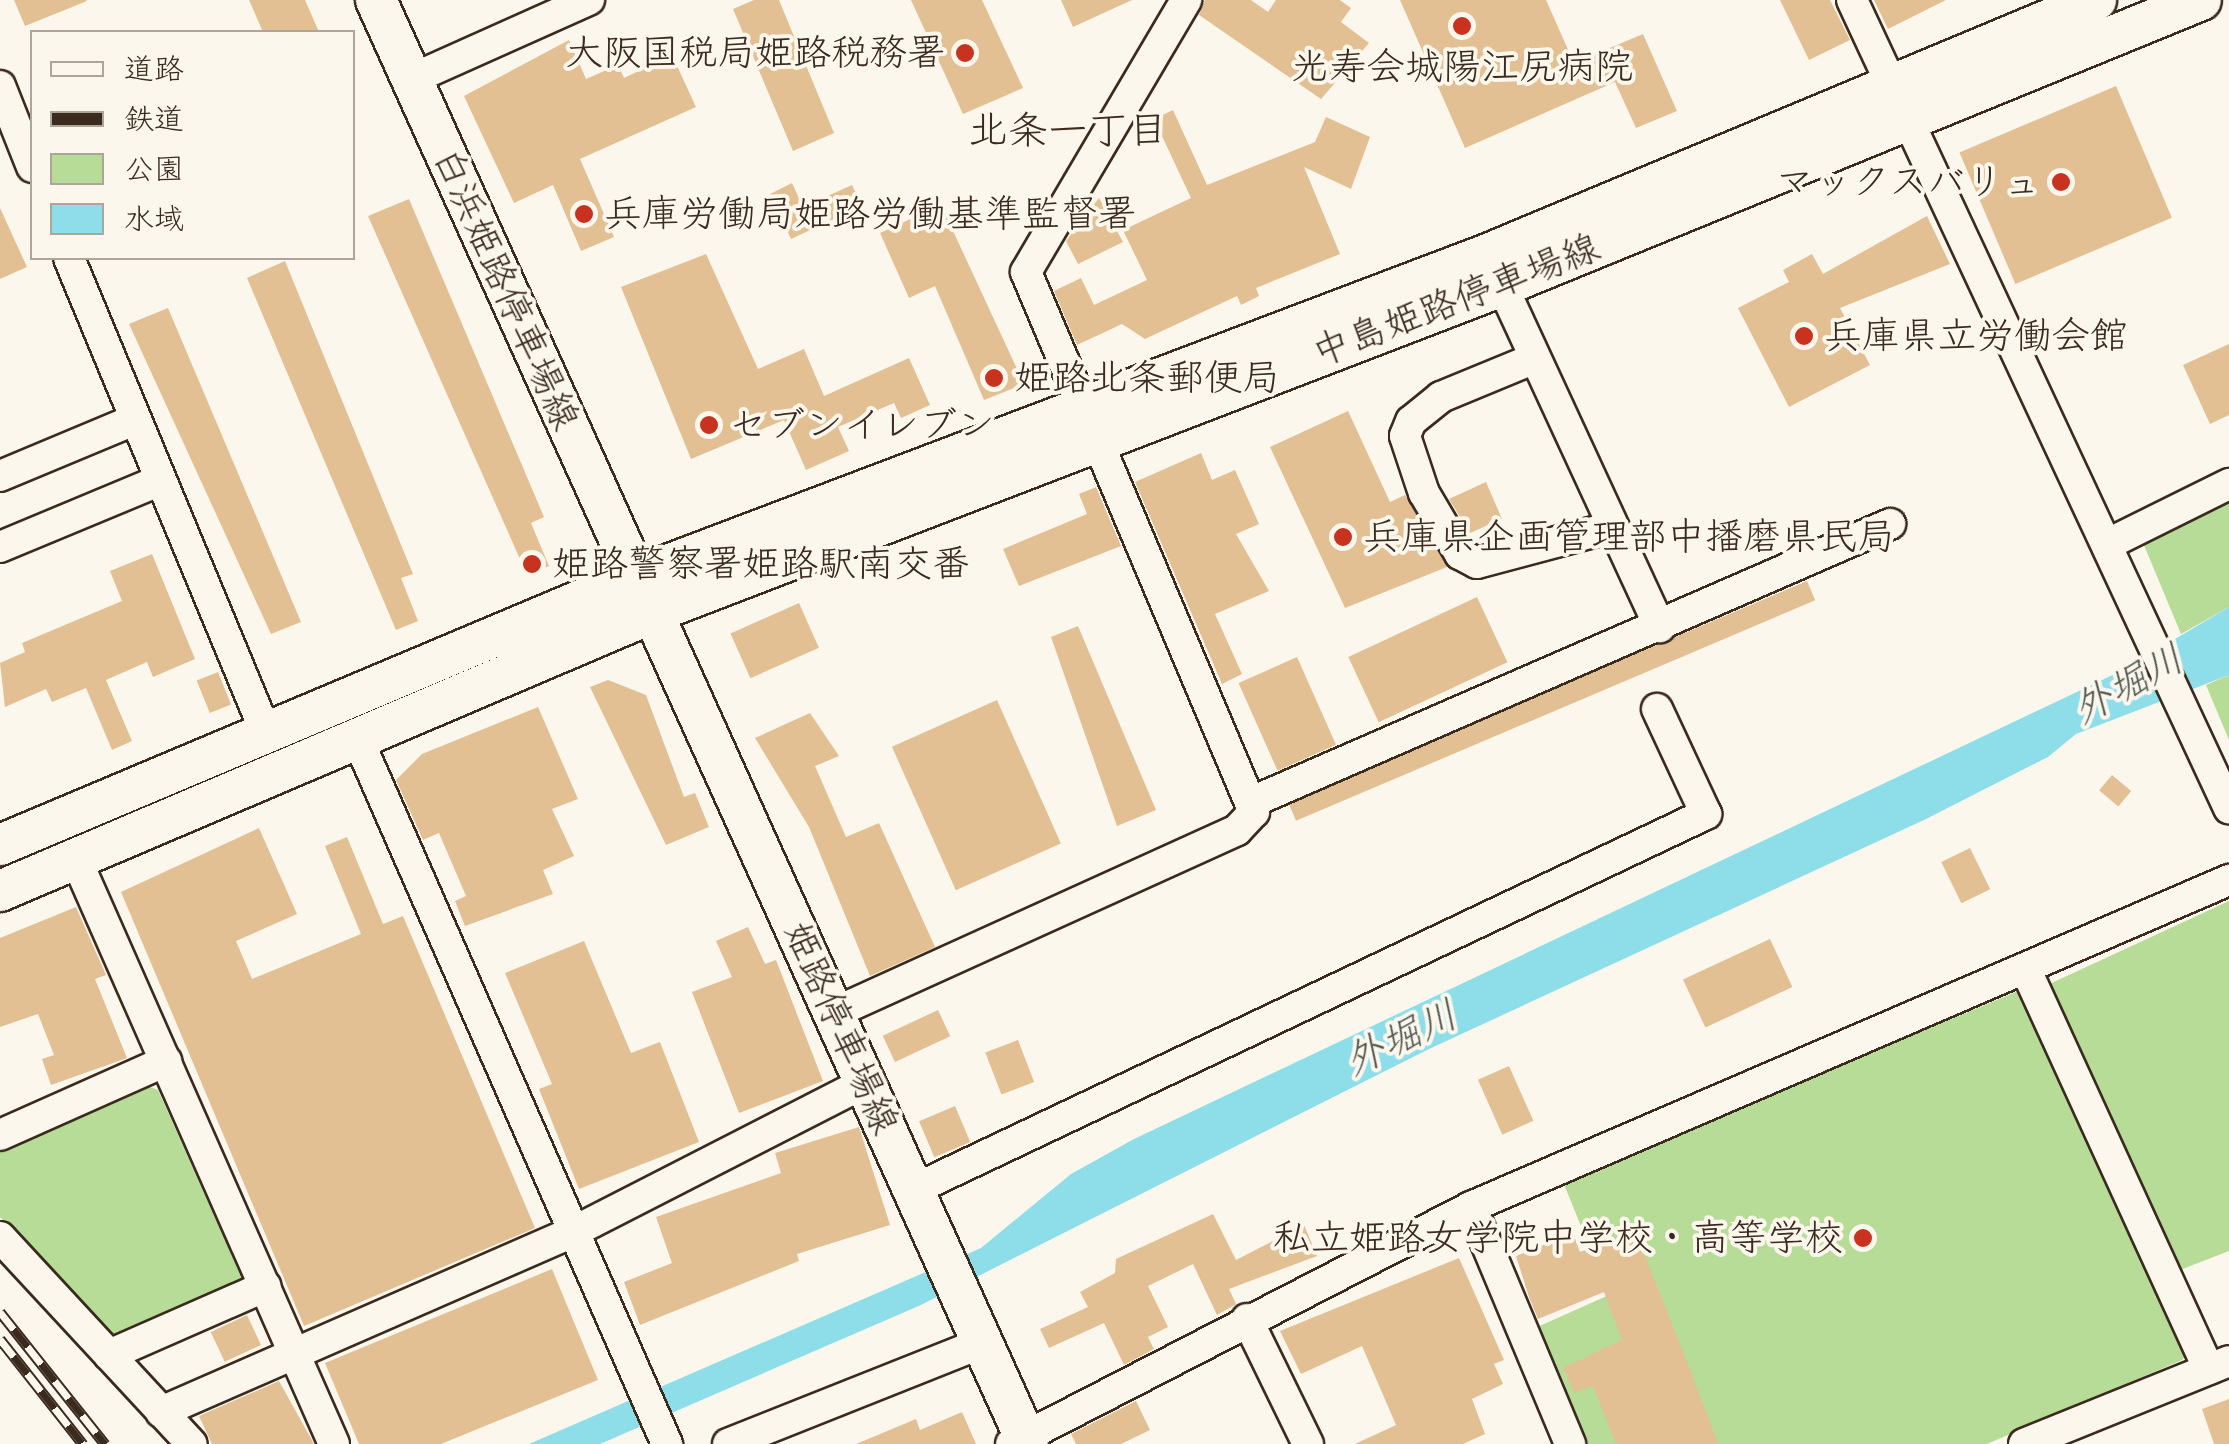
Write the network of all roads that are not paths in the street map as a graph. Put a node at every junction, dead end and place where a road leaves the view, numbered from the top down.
1 (376, 0) edge
2 (589, 0) edge
3 (1186, 0) edge
4 (1852, 0) edge
5 (2096, 0) edge
6 (2202, 0) edge
7 (412, 79) junction
8 (1889, 82) junction
9 (0, 86) edge
10 (1906, 120) junction
11 (30, 162) edge
12 (70, 260) edge
13 (1495, 270) junction
14 (1533, 358) junction
15 (134, 420) junction
16 (1086, 422) junction
17 (0, 476) edge
18 (161, 480) junction
19 (2229, 484) edge
20 (1890, 524) dead end
21 (1612, 527) junction
22 (2110, 542) junction
23 (0, 548) edge
24 (644, 595) junction
25 (1660, 626) junction
26 (1657, 709) dead end
27 (266, 733) junction
28 (359, 742) junction
29 (1254, 802) junction
30 (2229, 808) edge
31 (3, 836) edge
32 (76, 860) junction
33 (2229, 880) edge
34 (0, 891) edge
35 (2026, 970) junction
36 (836, 1012) junction
37 (166, 1062) junction
38 (866, 1082) junction
39 (0, 1135) edge
40 (914, 1190) junction
41 (1471, 1207) junction
42 (571, 1233) junction
43 (0, 1236) edge
44 (266, 1286) junction
45 (1247, 1320) junction
46 (984, 1342) junction
47 (296, 1352) junction
48 (109, 1355) junction
49 (2219, 1365) edge
50 (161, 1412) junction
51 (2040, 1441) edge
52 (1021, 1442) edge
53 (192, 1444) edge
54 (334, 1444) edge
55 (667, 1444) edge
56 (728, 1444) edge
57 (1308, 1444) edge
58 (1570, 1444) edge

1 - 7 main road, 白浜姫路停車場線
2 - 7 street
3 - 16 street
4 - 8 street
5 - 8 main road, 中島姫路停車場線
6 - 10 main road, 中島姫路停車場線
7 - 24 main road, 白浜姫路停車場線
8 - 10 street
8 - 13 main road, 中島姫路停車場線
9 - 11 street
10 - 13 main road, 中島姫路停車場線
10 - 22 street
12 - 15 street
13 - 14 street
13 - 16 main road, 中島姫路停車場線
14 - 21 street
14 - 21 street
15 - 17 street
15 - 18 street
16 - 24 main road, 中島姫路停車場線
16 - 29 street
18 - 23 street
18 - 27 street
19 - 22 street
20 - 25 street
21 - 25 street
22 - 30 street
24 - 27 main road
24 - 28 main road
24 - 36 main road, 姫路停車場線
25 - 29 street
26 - 40 street
27 - 31 main road
28 - 32 main road
28 - 42 street
29 - 36 street
32 - 34 main road
32 - 37 street
33 - 35 street
35 - 41 street
35 - 49 street
36 - 38 main road, 姫路停車場線
37 - 39 street
37 - 44 street
38 - 40 main road, 姫路停車場線
38 - 42 street
40 - 46 main road, 姫路停車場線
41 - 45 street
41 - 58 street
42 - 47 street
42 - 55 street
43 - 48 street
44 - 47 street
44 - 48 street
45 - 52 street
45 - 57 street
46 - 52 main road, 姫路停車場線
46 - 56 street
47 - 50 street
47 - 54 street
48 - 50 street
49 - 51 street
50 - 53 street

